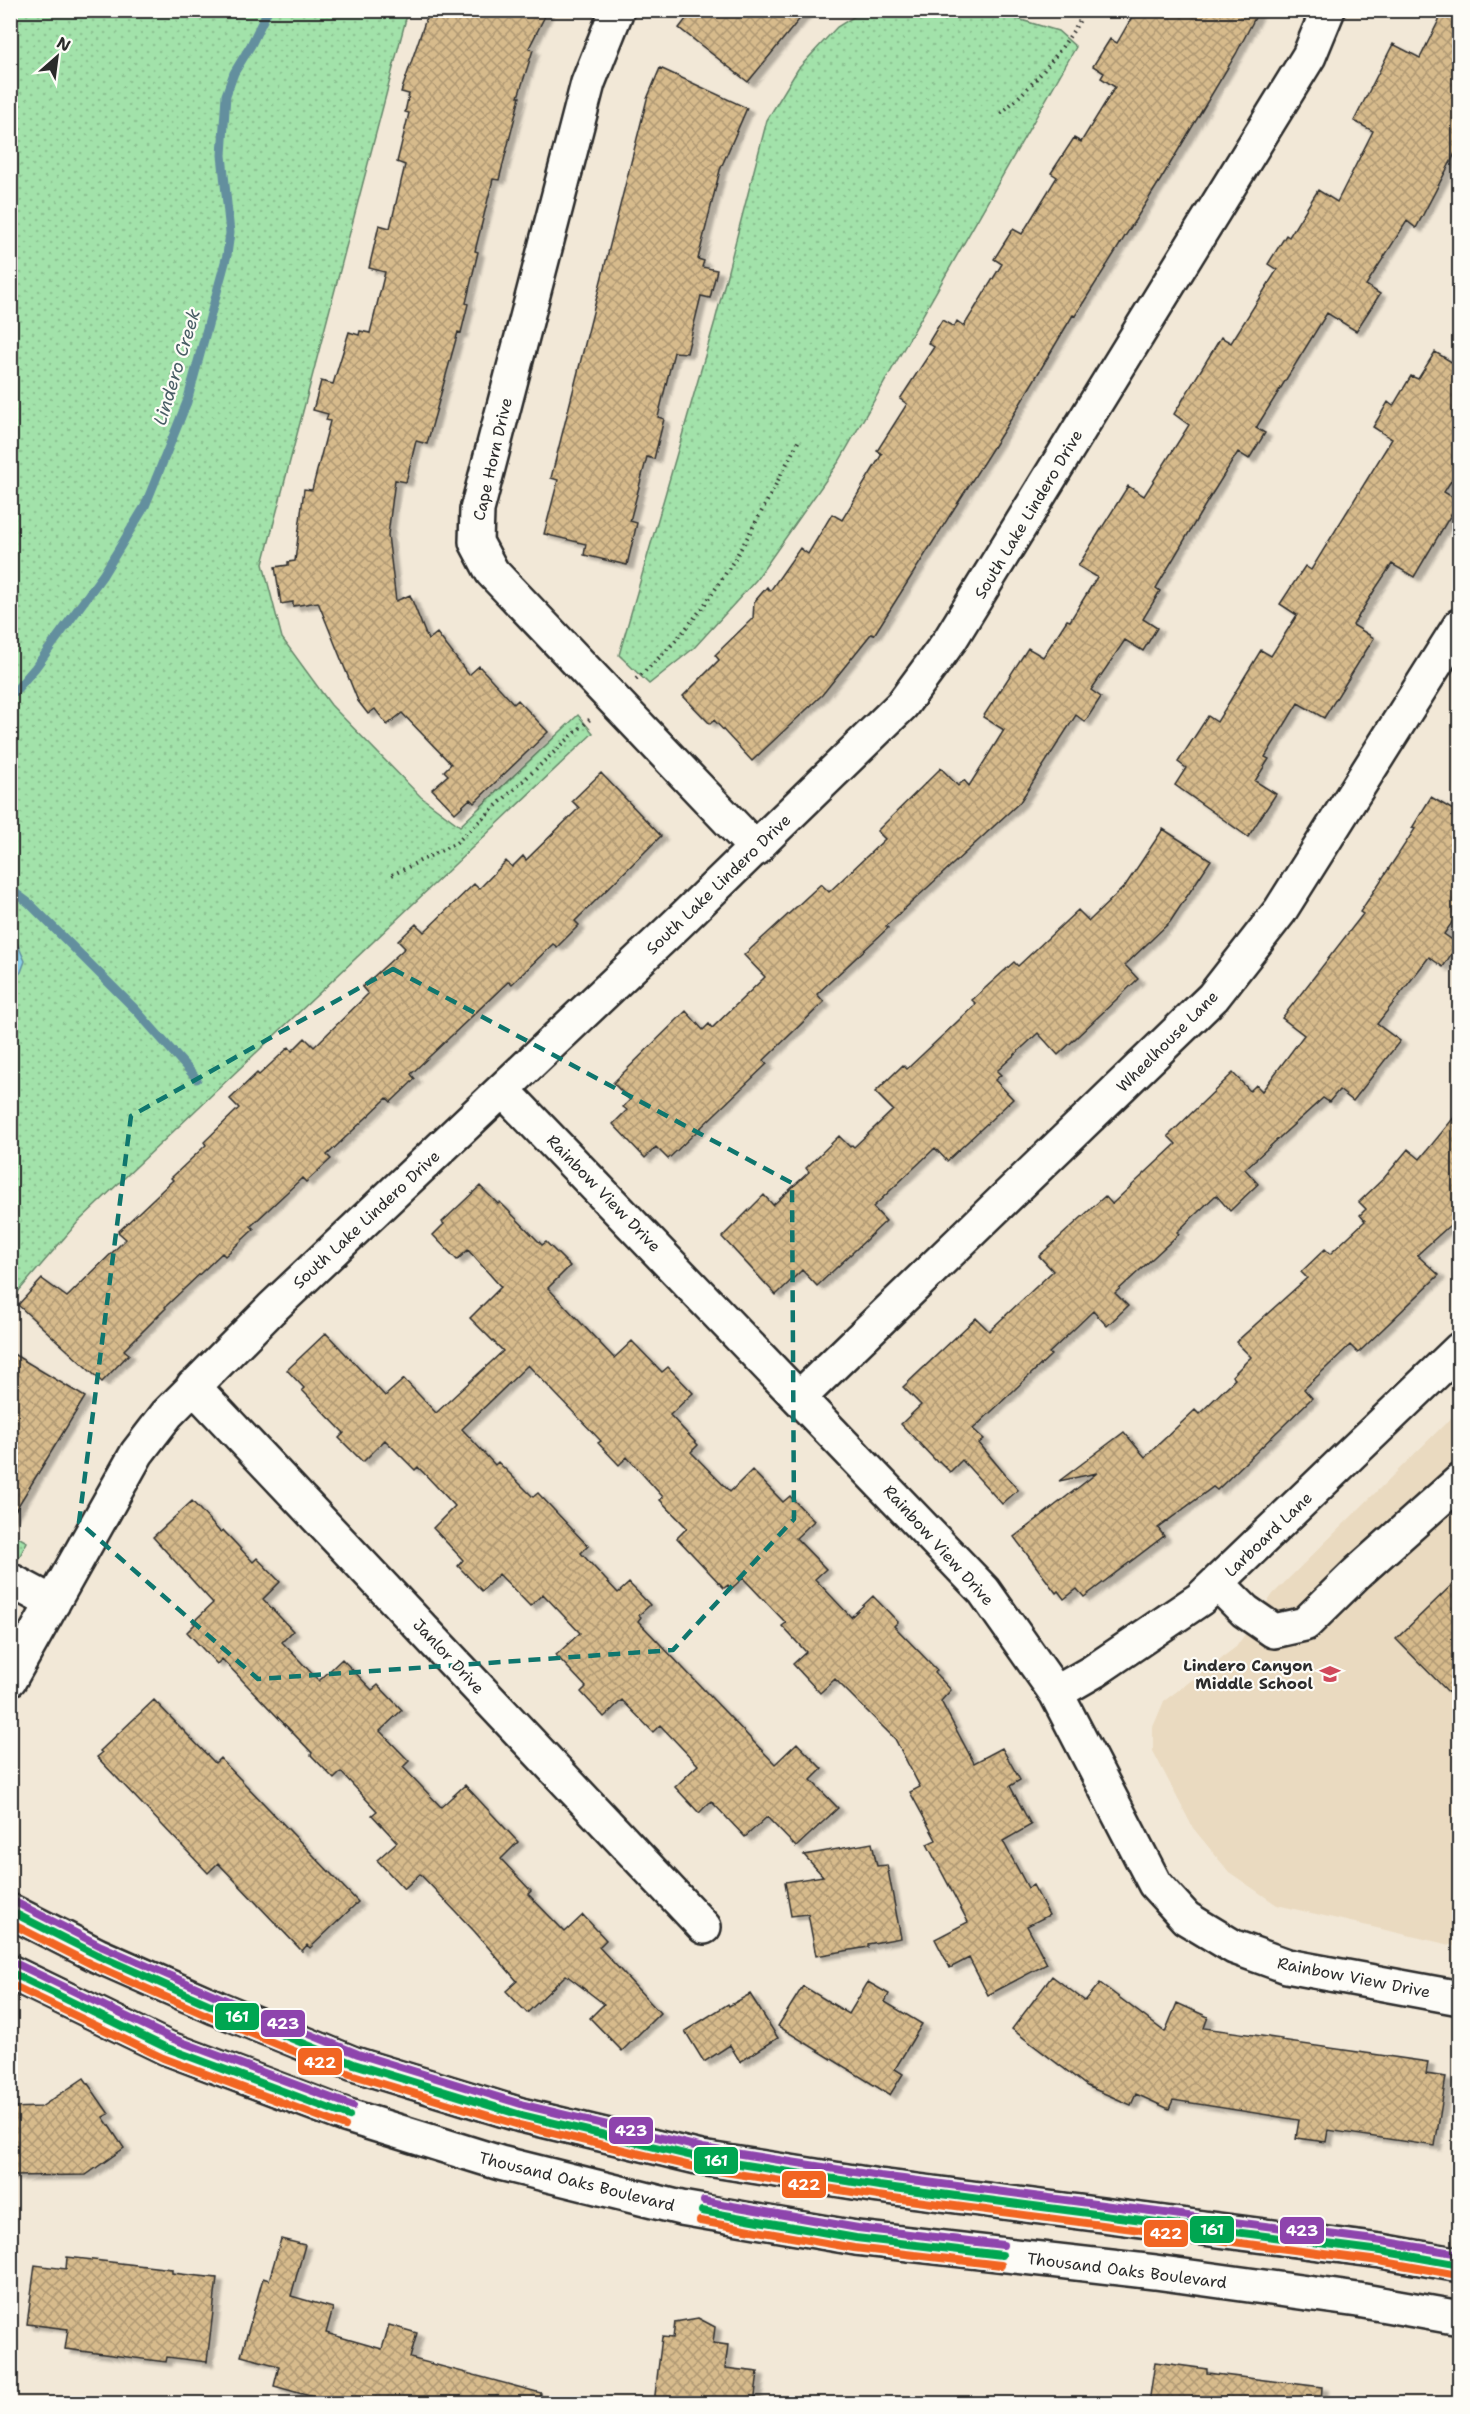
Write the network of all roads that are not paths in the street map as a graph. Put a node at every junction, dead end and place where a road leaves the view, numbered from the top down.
1 (617, 10) edge
2 (1328, 10) edge
3 (1460, 625) edge
4 (756, 849) junction
5 (503, 1090) junction
6 (1460, 1349) edge
7 (193, 1386) junction
8 (800, 1397) junction
9 (1460, 1481) edge
10 (10, 1580) edge
11 (1217, 1583) junction
12 (53, 1603) junction
13 (10, 1679) edge
14 (1056, 1693) junction
15 (10, 1911) edge
16 (705, 1928) dead end
17 (10, 1972) edge
18 (1460, 1998) edge
19 (1460, 2265) edge
20 (1460, 2318) edge

1 - 4 street, Cape Horn Drive
2 - 4 street, South Lake Lindero Drive
3 - 8 street, Wheelhouse Lane
4 - 5 street, South Lake Lindero Drive
5 - 7 street, South Lake Lindero Drive
5 - 8 street, Rainbow View Drive
6 - 11 street, Larboard Lane
7 - 12 street, South Lake Lindero Drive
7 - 16 street, Janlor Drive
8 - 14 street, Rainbow View Drive
9 - 11 street
10 - 12 street
11 - 14 street, Larboard Lane
12 - 13 street, South Lake Lindero Drive
14 - 18 street, Rainbow View Drive
15 - 19 street
17 - 20 street, Thousand Oaks Boulevard

